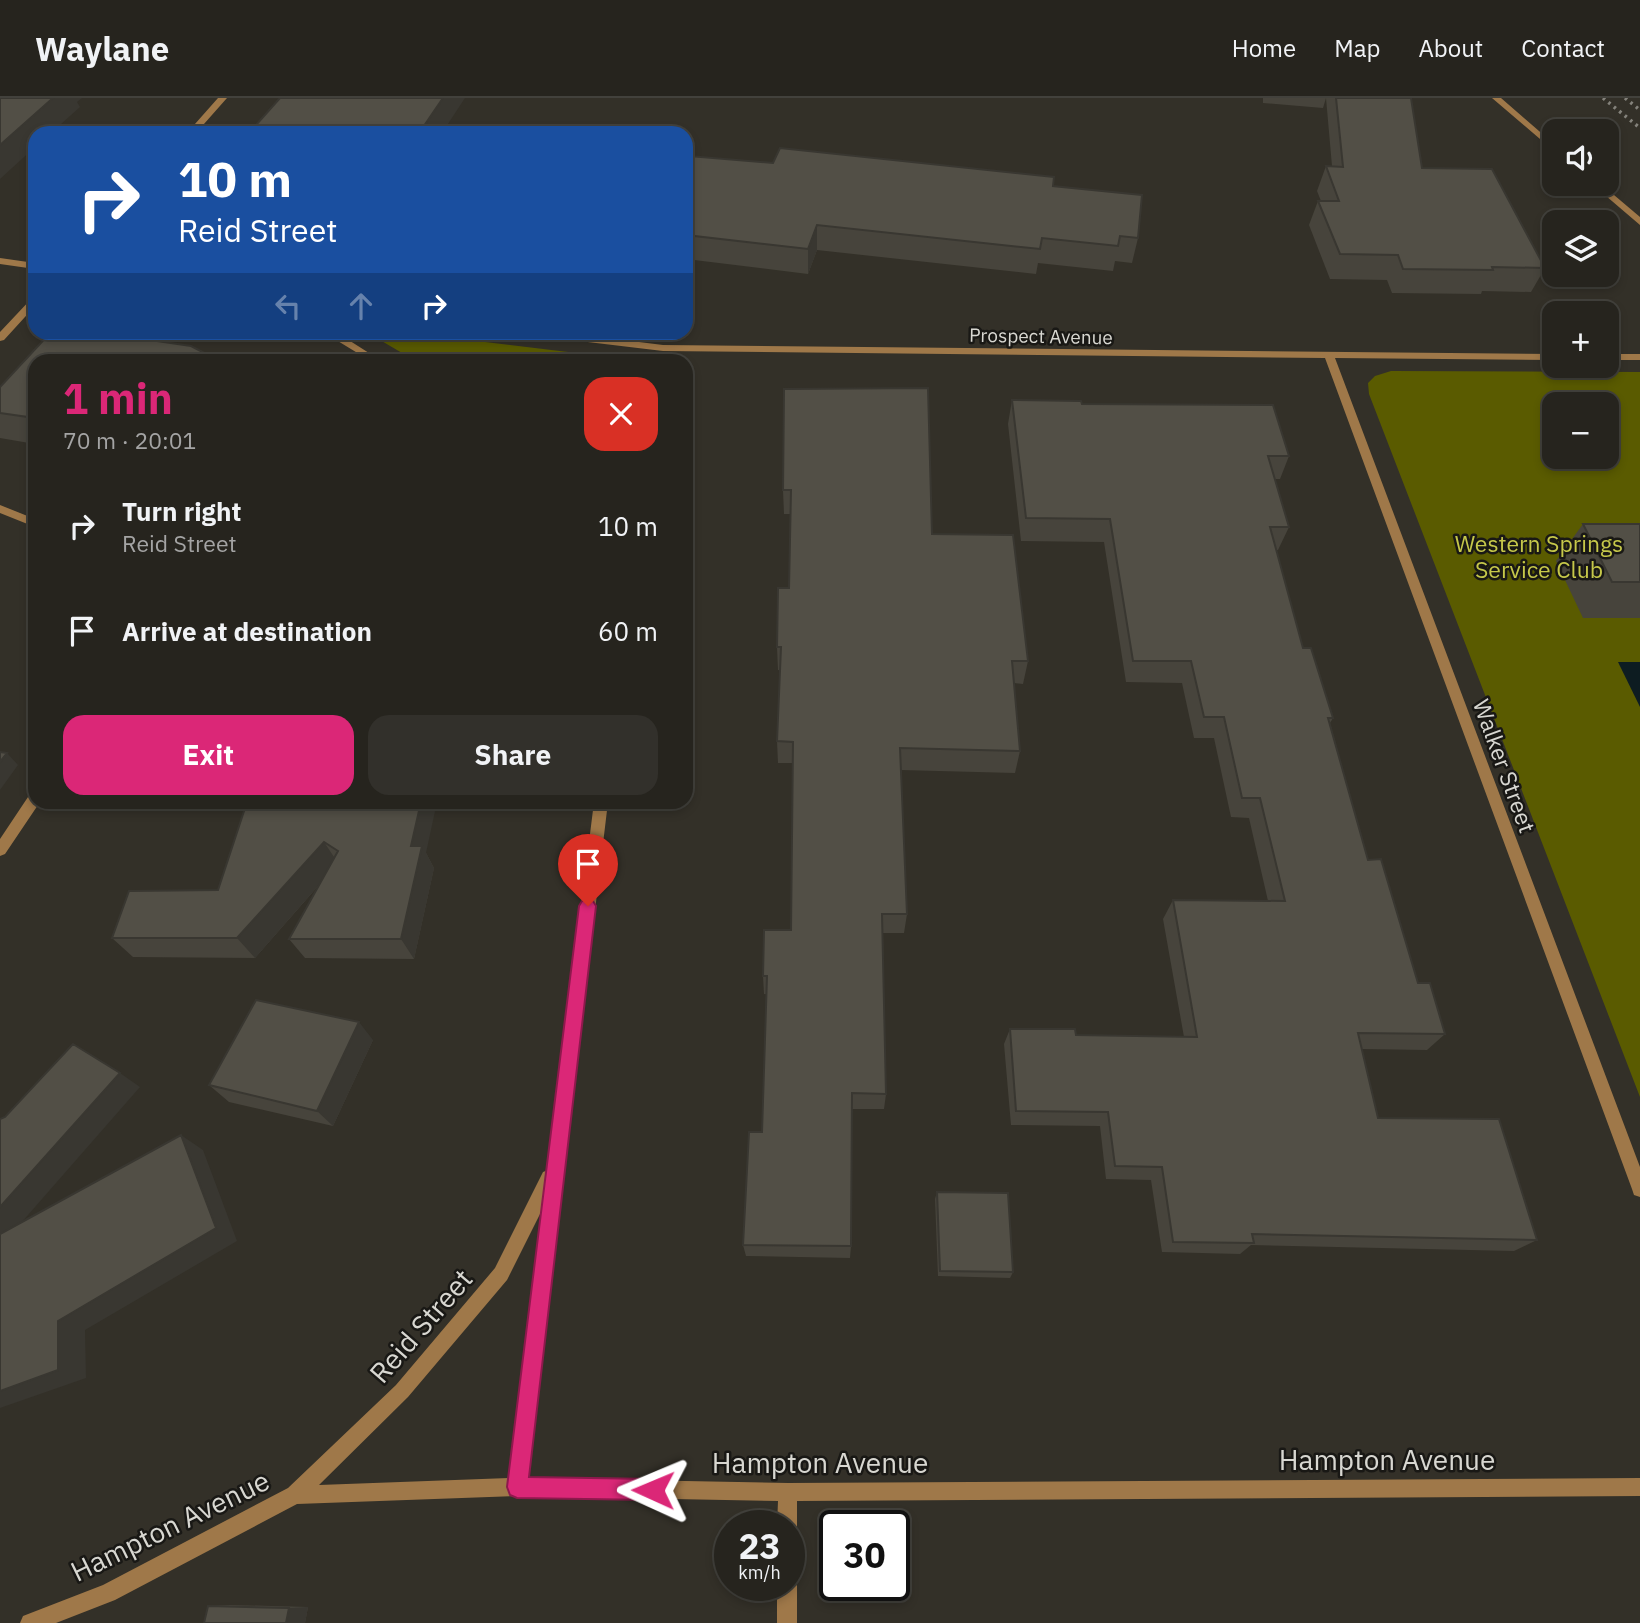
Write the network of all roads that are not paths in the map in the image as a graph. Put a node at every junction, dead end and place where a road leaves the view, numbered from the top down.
1 (223, 98) edge
2 (1496, 98) edge
3 (197, 126) edge
4 (1542, 138) edge
5 (1609, 196) edge
6 (1640, 222) edge
7 (0, 261) edge
8 (28, 265) edge
9 (28, 308) edge
10 (0, 338) edge
11 (341, 340) edge
12 (596, 340) edge
13 (663, 348) junction
14 (365, 354) edge
15 (662, 354) edge
16 (1330, 357) junction
17 (1542, 357) edge
18 (1619, 357) edge
19 (1640, 357) edge
20 (0, 509) edge
21 (28, 520) edge
22 (28, 808) edge
23 (600, 809) edge
24 (0, 850) edge
25 (555, 1168) junction
26 (1640, 1189) edge
27 (517, 1487) junction
28 (1640, 1487) edge
29 (788, 1492) junction
30 (295, 1495) junction
31 (788, 1510) edge
32 (787, 1601) edge
33 (30, 1623) edge
34 (787, 1623) edge

1 - 3 street
2 - 4 street
5 - 6 street
7 - 8 street
9 - 10 street
11 - 14 street
12 - 13 street, Prospect Avenue
13 - 15 street
13 - 16 street, Prospect Avenue
16 - 17 street, Prospect Avenue
16 - 26 street, Walker Street
18 - 19 street
20 - 21 street
22 - 24 street
23 - 25 street, Reid Street
25 - 27 street, Reid Street
25 - 30 street, Reid Street
27 - 29 street, Hampton Avenue
27 - 30 street, Hampton Avenue
28 - 29 street, Hampton Avenue
29 - 31 street
30 - 33 street, Hampton Avenue
32 - 34 street

